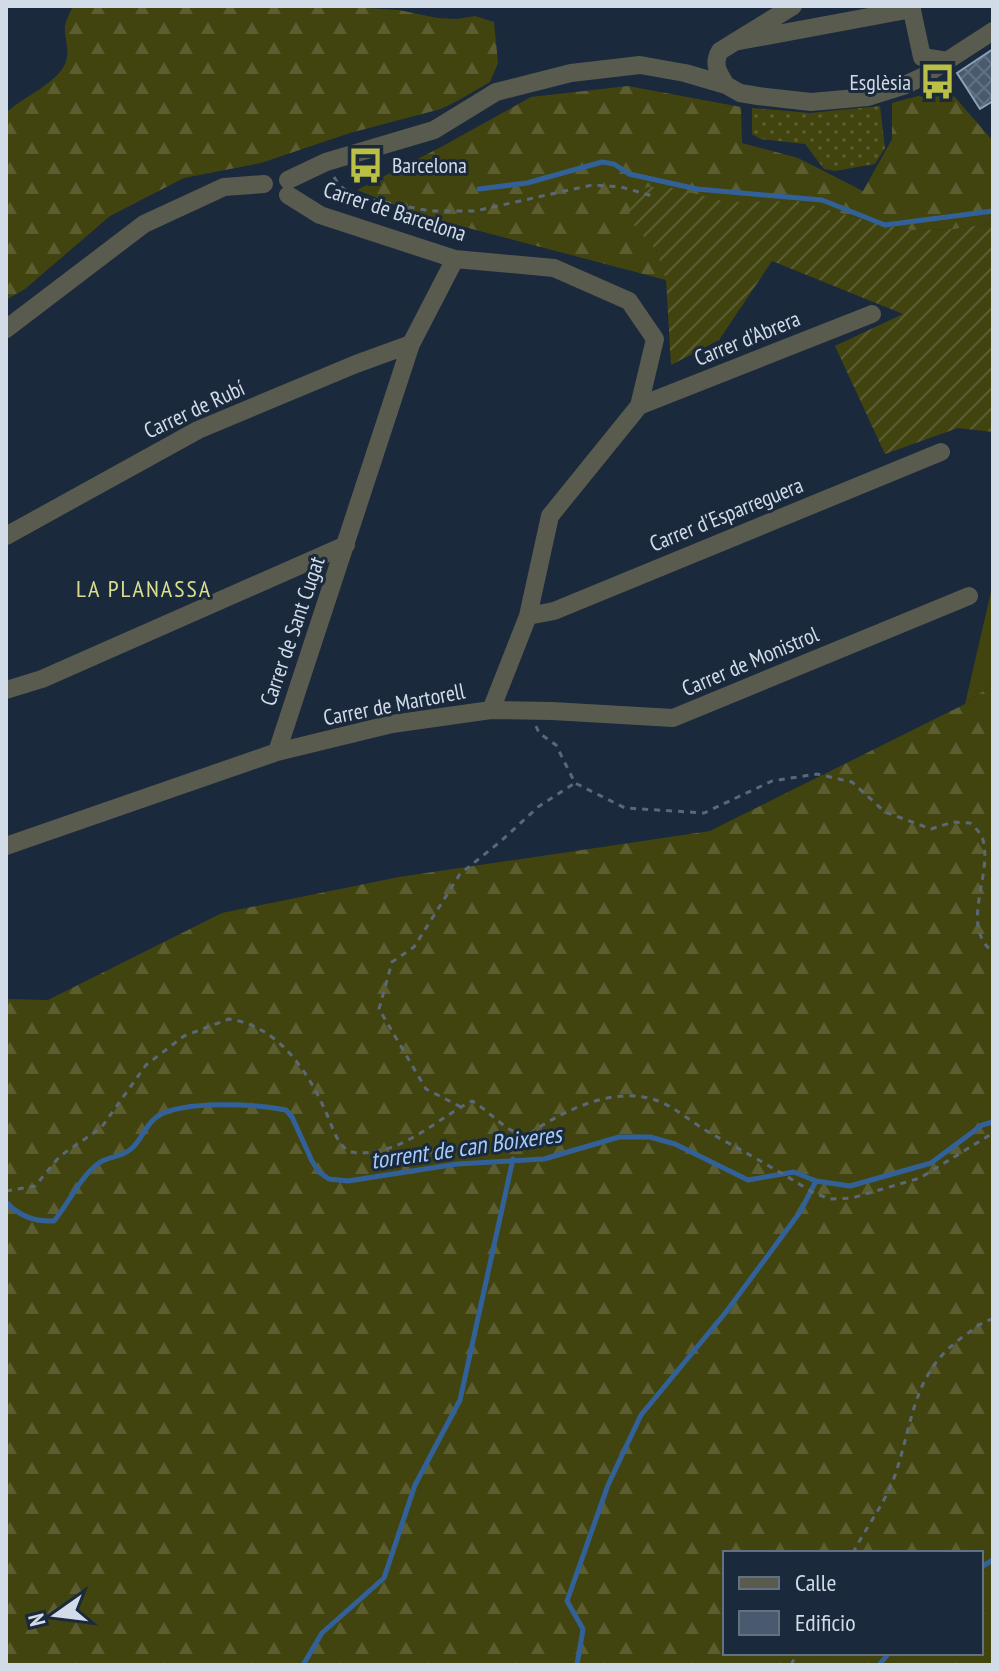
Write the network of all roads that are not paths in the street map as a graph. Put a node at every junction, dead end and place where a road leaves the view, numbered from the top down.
1 (793, 6) edge
2 (911, 8) edge
3 (993, 31) edge
4 (734, 42) junction
5 (922, 57) junction
6 (716, 58) junction
7 (948, 61) junction
8 (685, 73) junction
9 (922, 77) junction
10 (726, 85) junction
11 (288, 187) junction
12 (455, 259) junction
13 (872, 314) dead end
14 (6, 329) edge
15 (655, 339) joint
16 (411, 344) junction
17 (639, 406) junction
18 (941, 452) dead end
19 (6, 536) edge
20 (346, 545) junction
21 (969, 596) dead end
22 (528, 616) junction
23 (6, 690) edge
24 (491, 710) junction
25 (277, 752) junction
26 (7, 843) edge

1 - 4 street
2 - 4 street
2 - 5 street
3 - 7 street
4 - 6 street
5 - 7 street
5 - 9 street
6 - 8 street
6 - 10 street
7 - 9 street
8 - 10 street
8 - 11 street
9 - 10 street
11 - 12 street, Carrer de Barcelona
11 - 14 street, Carrer de Barcelona
12 - 15 street, Carrer de Barcelona
12 - 16 street, Carrer de Sant Cugat
13 - 17 street, Carrer d'Abrera
15 - 17 street, Carrer de Martorell
16 - 19 street, Carrer de Rubí
16 - 20 street, Carrer de Sant Cugat
17 - 22 street, Carrer de Martorell
18 - 22 street, Carrer d'Esparreguera
20 - 23 street
20 - 25 street, Carrer de Sant Cugat
21 - 24 street, Carrer de Monistrol
22 - 24 street, Carrer de Martorell
24 - 25 street, Carrer de Martorell
25 - 26 street

